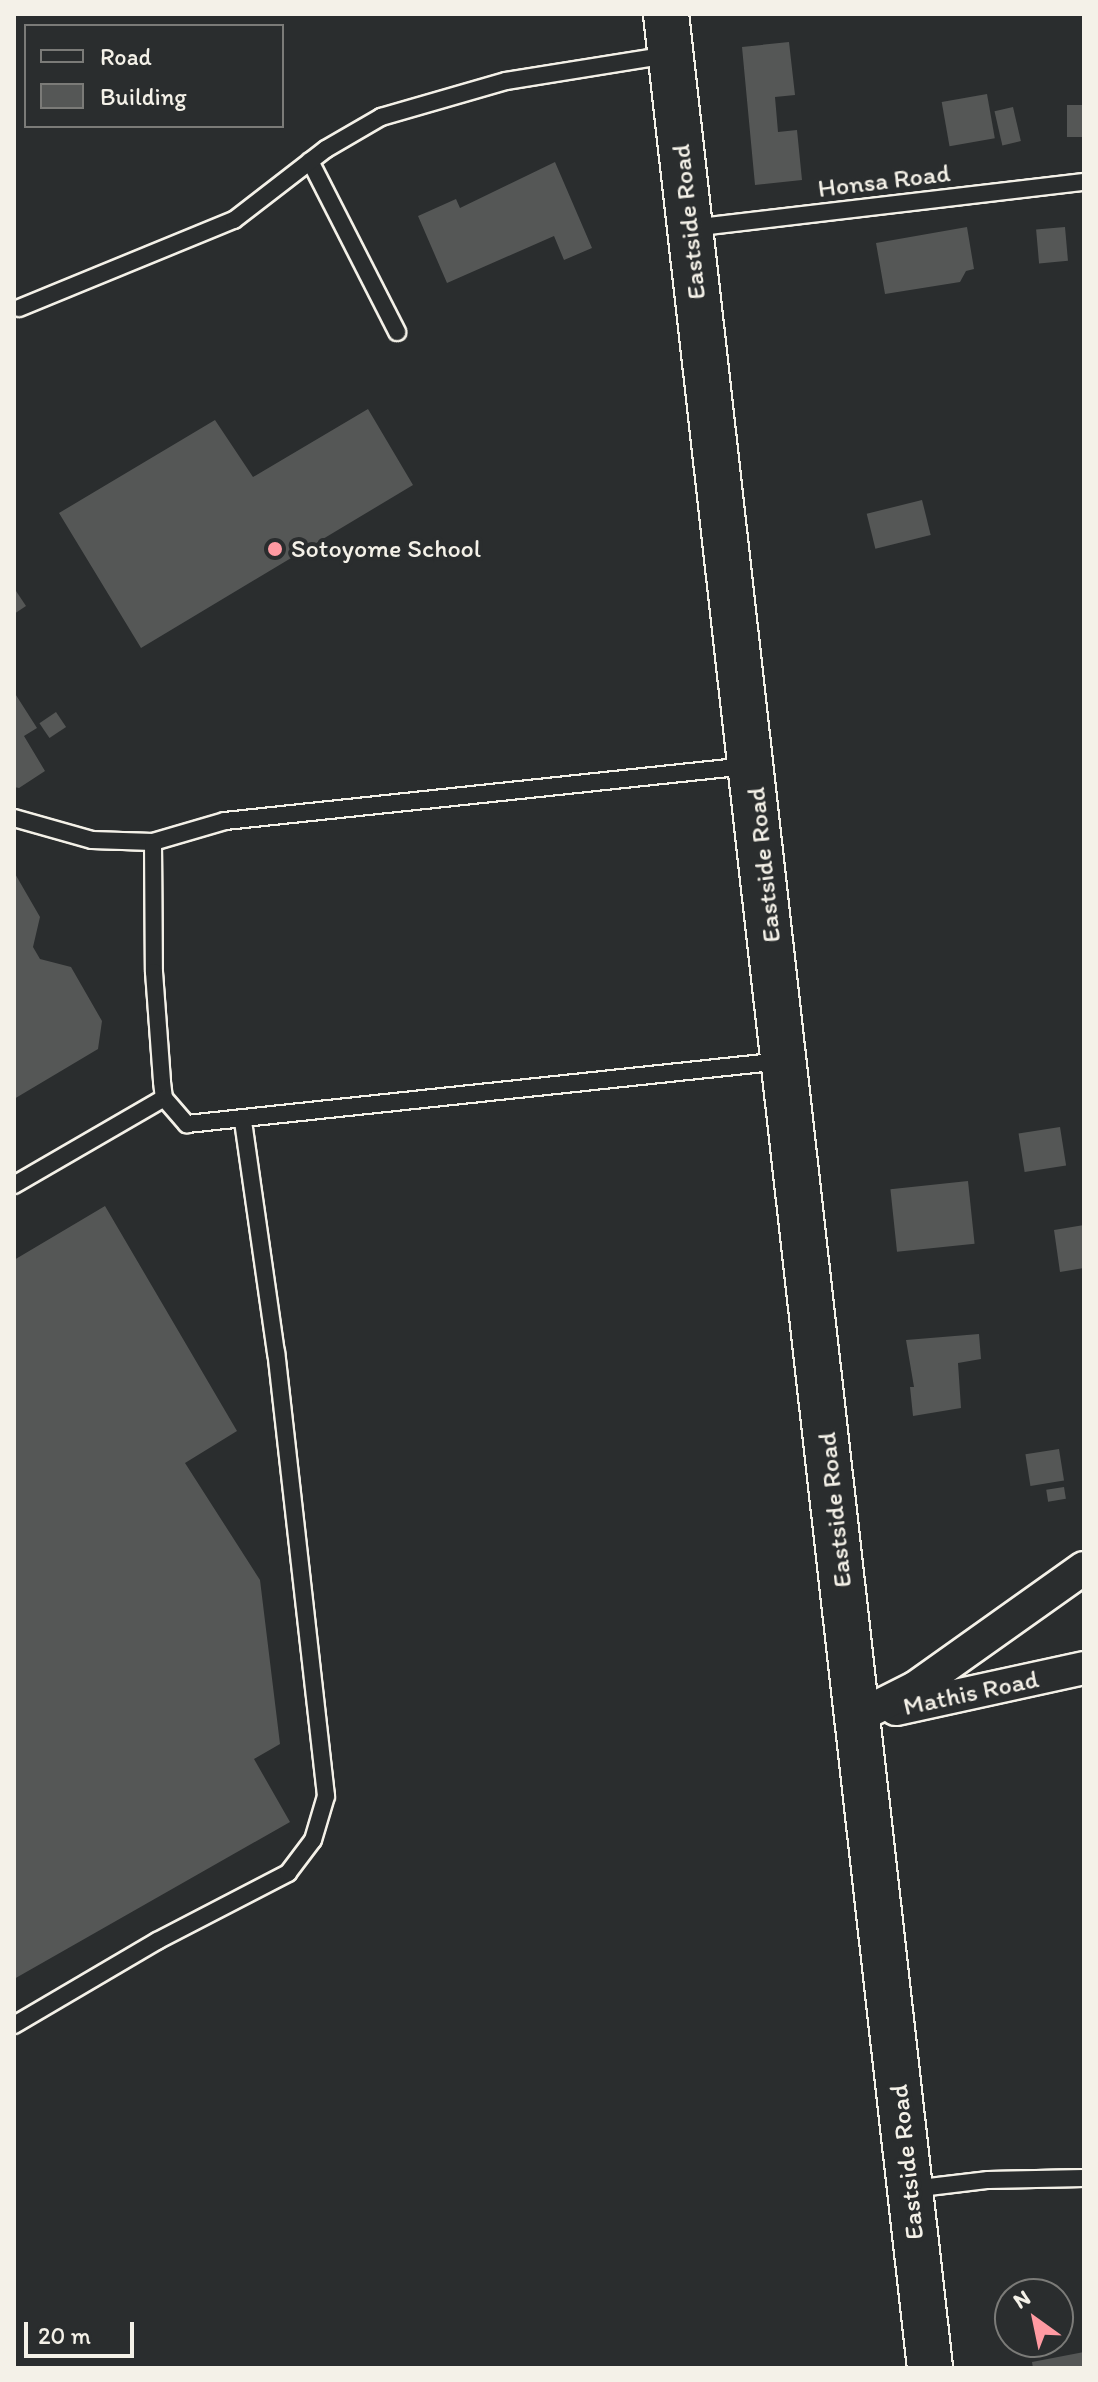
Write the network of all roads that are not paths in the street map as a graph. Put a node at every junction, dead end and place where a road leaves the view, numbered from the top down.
1 (668, 34) edge
2 (310, 161) junction
3 (1084, 182) edge
4 (690, 228) junction
5 (19, 308) dead end
6 (397, 332) dead end
7 (753, 765) junction
8 (14, 818) edge
9 (153, 842) junction
10 (786, 1060) junction
11 (164, 1098) junction
12 (243, 1120) junction
13 (14, 1185) edge
14 (1084, 1568) edge
15 (1084, 1668) edge
16 (857, 1717) junction
17 (14, 2025) edge
18 (1084, 2178) edge
19 (910, 2189) junction
20 (930, 2368) edge

1 - 2 lane
1 - 4 main road, Eastside Road
2 - 5 lane
2 - 6 lane
3 - 4 lane, Honsa Road
4 - 7 main road, Eastside Road
7 - 9 lane
7 - 10 main road, Eastside Road
8 - 9 lane
9 - 11 lane
10 - 12 lane
10 - 16 main road, Eastside Road
11 - 12 lane
11 - 13 lane
12 - 17 lane
14 - 16 street
15 - 16 street, Mathis Road
16 - 19 main road, Eastside Road
18 - 19 lane
19 - 20 main road, Eastside Road

